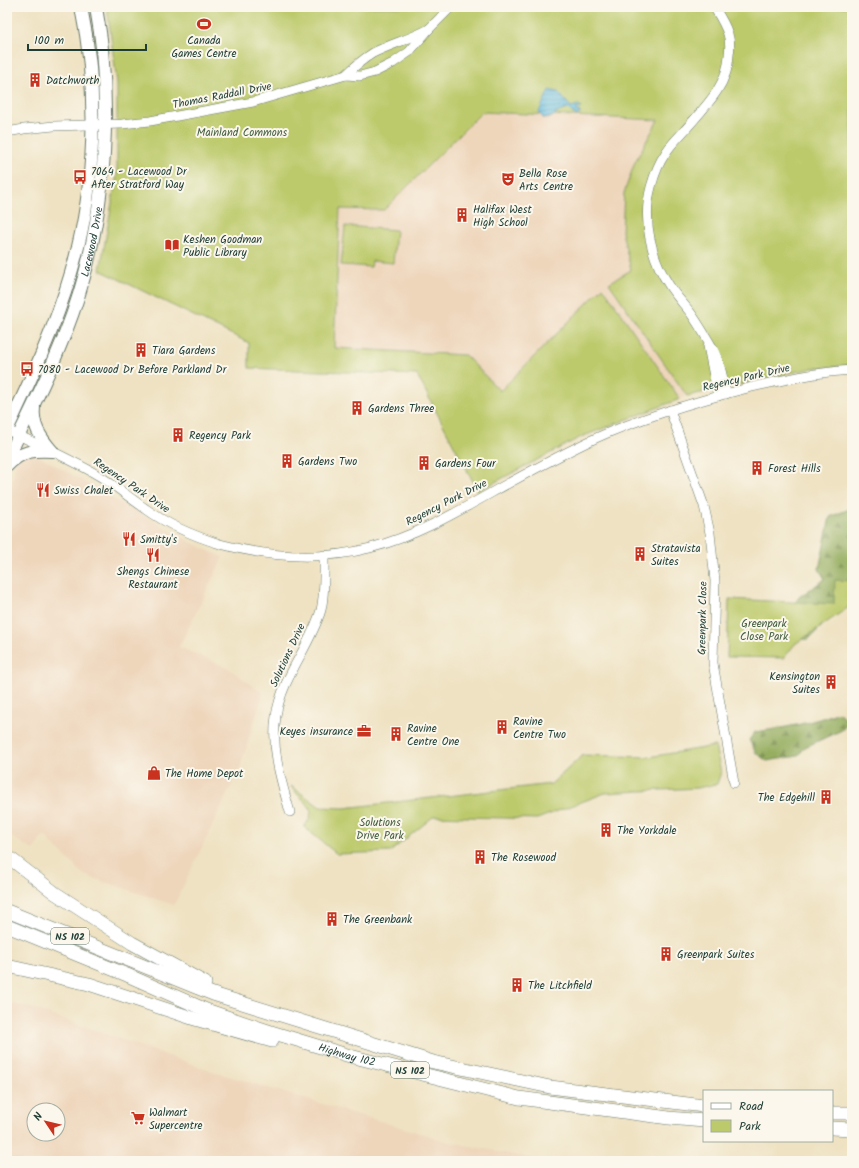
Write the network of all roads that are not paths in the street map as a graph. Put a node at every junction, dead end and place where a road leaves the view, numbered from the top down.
1 (81, 7) edge
2 (96, 7) edge
3 (451, 7) edge
4 (714, 7) edge
5 (429, 29) junction
6 (346, 75) junction
7 (99, 125) junction
8 (7, 132) edge
9 (852, 370) edge
10 (26, 390) junction
11 (722, 395) junction
12 (35, 402) junction
13 (7, 409) edge
14 (670, 410) junction
15 (11, 432) edge
16 (52, 450) junction
17 (7, 460) edge
18 (7, 466) edge
19 (324, 555) junction
20 (734, 783) dead end
21 (290, 812) dead end
22 (7, 856) edge
23 (7, 911) edge
24 (7, 926) edge
25 (7, 966) edge
26 (433, 1062) junction
27 (519, 1098) junction
28 (703, 1106) edge
29 (833, 1113) edge
30 (852, 1113) edge
31 (703, 1121) edge
32 (833, 1128) edge
33 (852, 1129) edge

1 - 7 main road, Lacewood Drive
2 - 7 main road, Lacewood Drive
3 - 5 street, Thomas Raddall Drive
4 - 11 street
5 - 6 street, Thomas Raddall Drive
5 - 6 street, Thomas Raddall Drive
6 - 7 street, Thomas Raddall Drive
7 - 8 street, Thomas Raddall Drive
7 - 10 main road, Lacewood Drive
7 - 12 main road, Lacewood Drive
9 - 11 street, Regency Park Drive
10 - 13 main road
10 - 15 main road, Lacewood Drive
11 - 14 street, Regency Park Drive
12 - 15 main road, Lacewood Drive
12 - 16 main road
14 - 19 street, Regency Park Drive
14 - 20 street, Greenpark Close
15 - 16 street, Regency Park Drive
15 - 17 main road, Lacewood Drive
16 - 18 main road
16 - 19 street, Regency Park Drive
19 - 21 street, Solutions Drive
22 - 26 highway
23 - 26 highway, Highway 102 / NS 102
24 - 27 highway, Highway 102 / NS 102
25 - 27 highway
26 - 28 highway, Highway 102 / NS 102
27 - 31 highway, Highway 102 / NS 102
29 - 30 highway
32 - 33 highway

